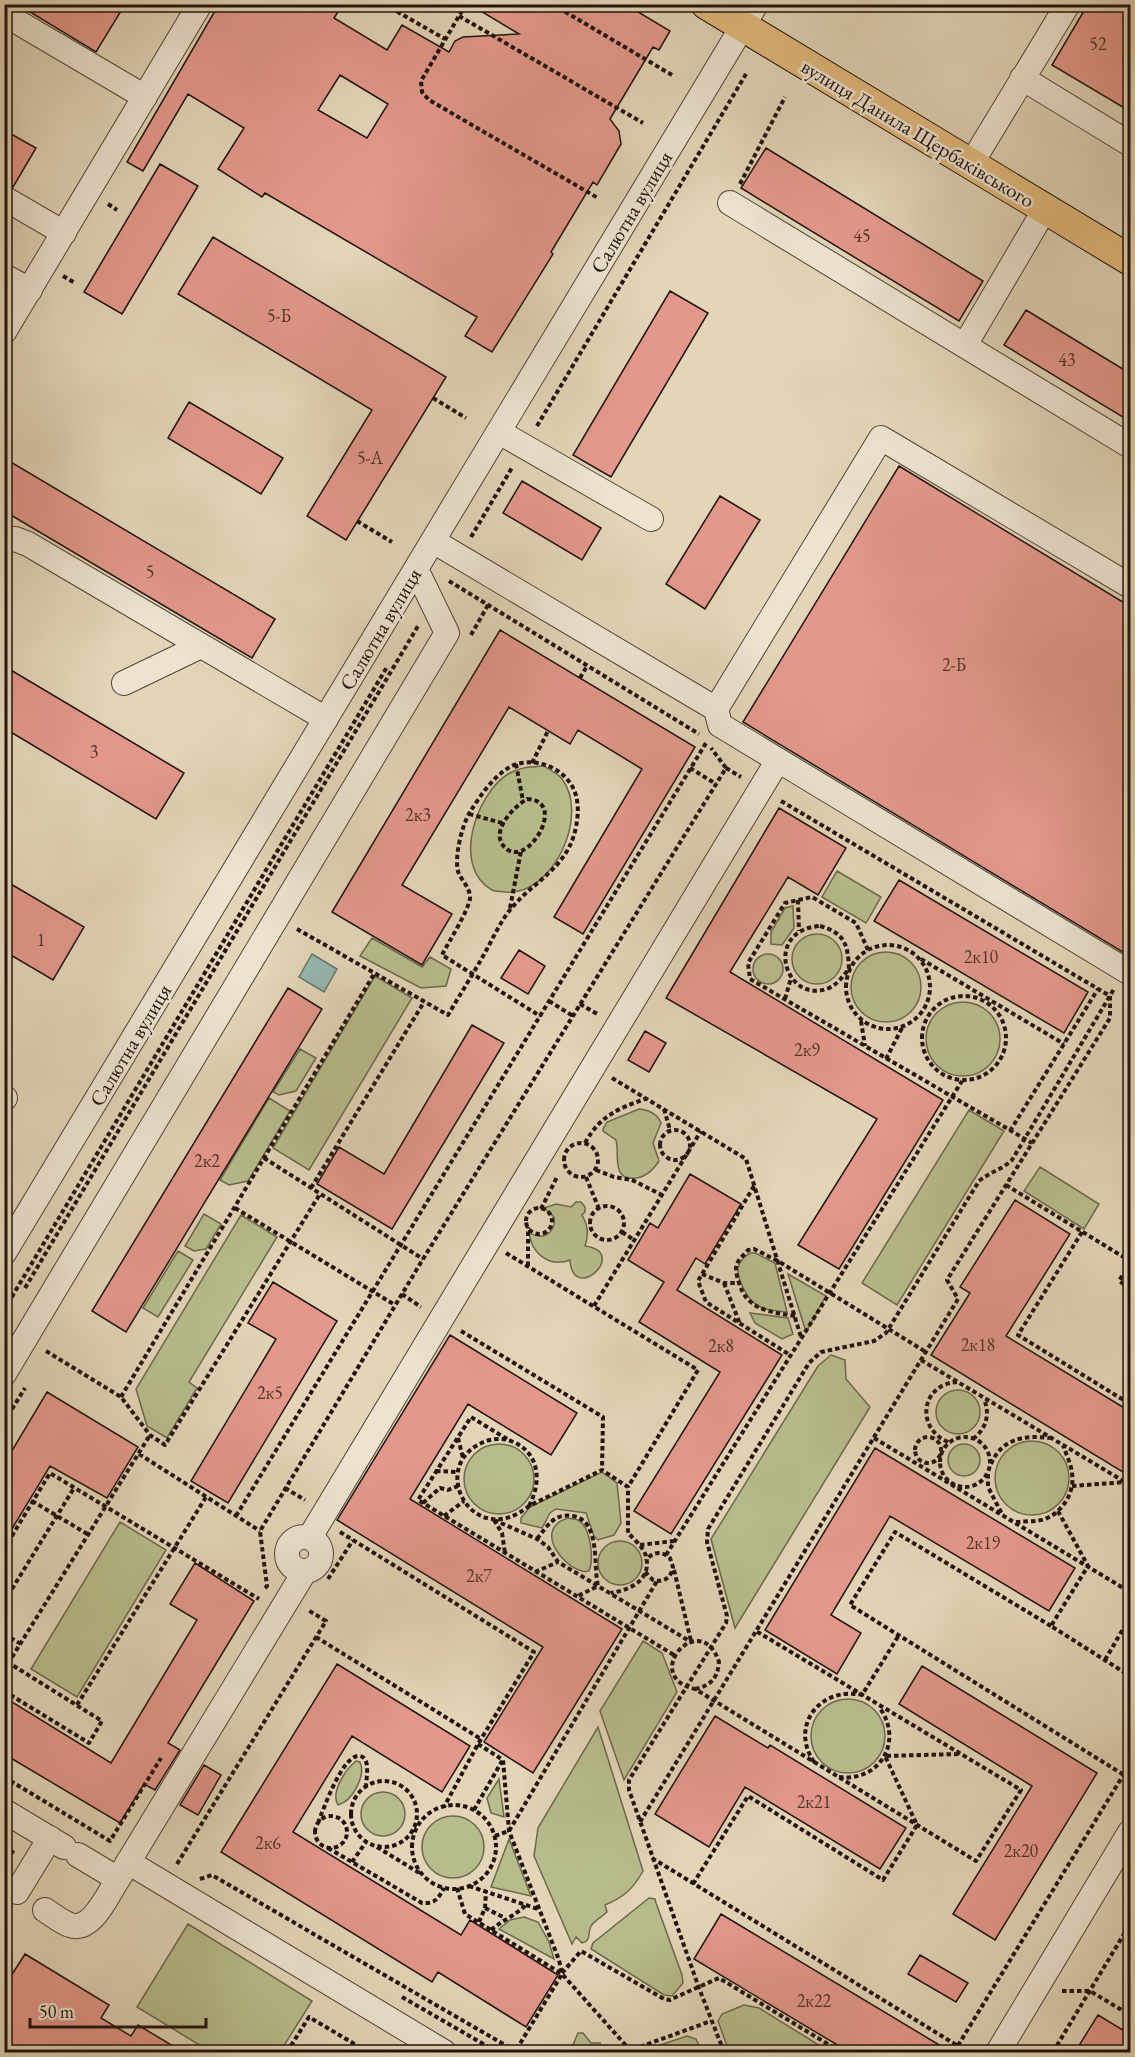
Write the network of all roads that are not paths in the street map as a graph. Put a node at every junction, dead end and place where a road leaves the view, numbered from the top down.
1 (200, 4) edge
2 (706, 4) edge
3 (1068, 4) edge
4 (4, 14) edge
5 (749, 16) edge
6 (1022, 78) junction
7 (145, 97) junction
8 (1131, 144) edge
9 (971, 164) junction
10 (4, 198) edge
11 (730, 203) road end
12 (1045, 209) junction
13 (64, 232) junction
14 (1131, 260) edge
15 (4, 276) edge
16 (30, 290) junction
17 (5, 331) edge
18 (964, 345) junction
19 (499, 432) junction
20 (1131, 446) edge
21 (651, 519) dead end
22 (4, 540) edge
23 (434, 541) junction
24 (416, 569) junction
25 (1131, 586) edge
26 (201, 646) junction
27 (124, 683) dead end
28 (716, 709) junction
29 (326, 719) junction
30 (778, 760) junction
31 (1128, 972) edge
32 (8, 1239) edge
33 (4, 1374) edge
34 (4, 1811) edge
35 (1131, 1832) edge
36 (64, 1847) junction
37 (123, 1870) junction
38 (24, 1897) edge
39 (444, 2052) edge
40 (998, 2052) edge

1 - 7 street
2 - 5 main road, вулиця Данила Щербаківського
3 - 6 street
4 - 7 street
5 - 9 main road, вулиця Данила Щербаківського
5 - 19 street, Салютна вулиця
6 - 8 street
6 - 9 street
7 - 13 street
9 - 12 main road, вулиця Данила Щербаківського
10 - 13 street
11 - 18 street
12 - 14 main road, вулиця Данила Щербаківського
12 - 18 street
13 - 16 street
15 - 16 street
16 - 17 street
18 - 20 street
19 - 21 street
19 - 23 street, Салютна вулиця
22 - 26 street
23 - 24 street, Салютна вулиця
23 - 28 street
24 - 29 street, Салютна вулиця
24 - 33 street
25 - 28 street
26 - 27 street
26 - 29 street
28 - 30 street
29 - 32 street, Салютна вулиця
30 - 31 street
30 - 37 street
34 - 36 street
35 - 40 street
36 - 37 street
36 - 38 street
37 - 38 street
37 - 39 street

